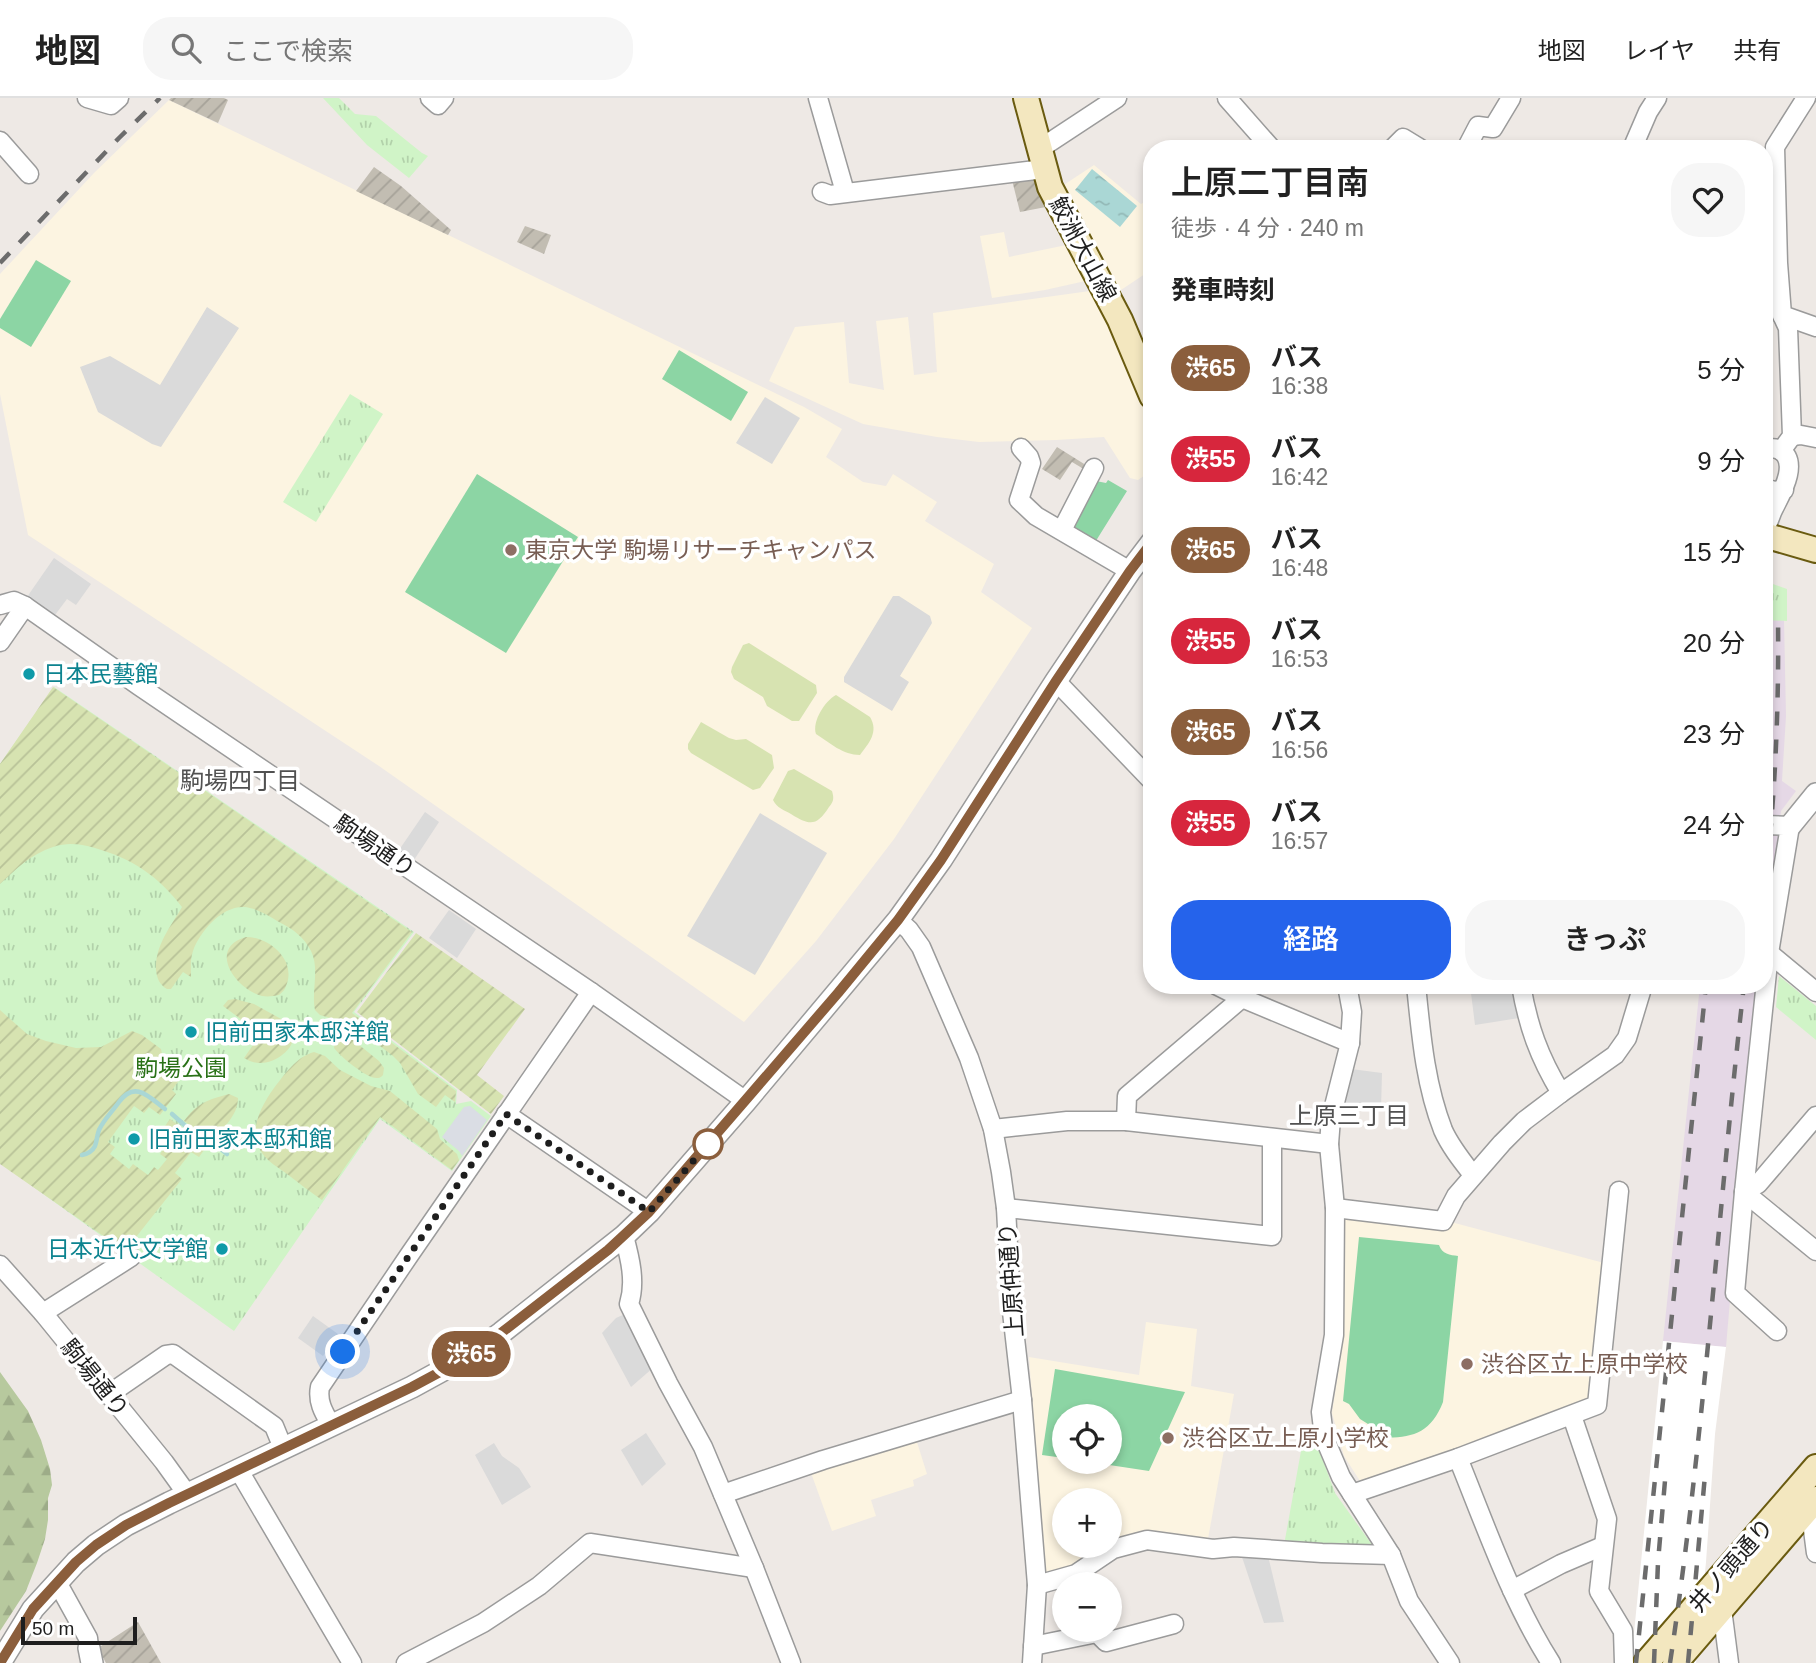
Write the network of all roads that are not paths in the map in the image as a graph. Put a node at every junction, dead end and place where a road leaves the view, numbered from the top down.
1 (87, 98) edge
2 (120, 98) edge
3 (430, 98) edge
4 (444, 98) edge
5 (818, 98) edge
6 (1026, 98) edge
7 (1117, 98) edge
8 (1227, 98) edge
9 (1511, 98) edge
10 (1657, 98) edge
11 (1805, 98) edge
12 (1264, 140) edge
13 (1471, 140) edge
14 (1636, 140) edge
15 (0, 141) edge
16 (1041, 160) junction
17 (29, 174) dead end
18 (822, 192) dead end
19 (845, 192) junction
20 (1782, 315) junction
21 (1816, 327) edge
22 (1143, 375) edge
23 (1792, 436) junction
24 (1816, 438) edge
25 (1021, 448) dead end
26 (1773, 451) edge
27 (1094, 468) dead end
28 (1784, 490) junction
29 (1773, 491) edge
30 (1773, 509) edge
31 (1062, 530) junction
32 (1773, 538) edge
33 (1816, 550) edge
34 (1143, 554) edge
35 (1130, 571) junction
36 (0, 605) edge
37 (25, 606) junction
38 (0, 642) edge
39 (1056, 681) junction
40 (1143, 772) edge
41 (1816, 794) edge
42 (1773, 825) edge
43 (1790, 826) junction
44 (898, 920) junction
45 (1773, 929) edge
46 (1773, 956) edge
47 (1813, 985) edge
48 (591, 992) junction
49 (1234, 994) edge
50 (1349, 994) edge
51 (1417, 994) edge
52 (1523, 994) edge
53 (1640, 994) edge
54 (1765, 994) edge
55 (1242, 998) junction
56 (1350, 1042) junction
57 (1561, 1093) junction
58 (746, 1101) junction
59 (506, 1114) junction
60 (1816, 1116) edge
61 (1126, 1121) junction
62 (993, 1129) junction
63 (1272, 1138) junction
64 (1329, 1144) junction
65 (1473, 1175) junction
66 (1619, 1191) dead end
67 (1744, 1192) junction
68 (1006, 1208) junction
69 (1335, 1208) junction
70 (649, 1212) junction
71 (624, 1236) junction
72 (1816, 1251) edge
73 (131, 1257) dead end
74 (0, 1265) edge
75 (43, 1313) junction
76 (1777, 1331) dead end
77 (108, 1395) junction
78 (1022, 1400) junction
79 (1572, 1416) junction
80 (331, 1425) junction
81 (283, 1448) junction
82 (1458, 1458) junction
83 (1816, 1467) edge
84 (238, 1469) junction
85 (187, 1494) junction
86 (723, 1494) junction
87 (1352, 1494) junction
88 (1812, 1503) edge
89 (1603, 1546) junction
90 (1816, 1553) edge
91 (1391, 1555) junction
92 (754, 1568) junction
93 (57, 1583) junction
94 (1037, 1585) junction
95 (1512, 1590) junction
96 (1722, 1609) junction
97 (1174, 1624) dead end
98 (1032, 1655) edge
99 (91, 1656) edge
100 (0, 1663) edge
101 (352, 1663) edge
102 (406, 1663) edge
103 (791, 1663) edge
104 (1450, 1663) edge
105 (1551, 1663) edge
106 (1624, 1663) edge
107 (1646, 1663) edge
108 (1675, 1663) edge
109 (1729, 1663) edge

1 - 2 street
3 - 4 street
5 - 19 street
6 - 16 main road, 鮫洲大山線
7 - 16 street
8 - 12 street
9 - 13 street
10 - 14 street
11 - 20 street
15 - 17 street
16 - 19 street
16 - 22 main road, 鮫洲大山線
18 - 19 street
20 - 21 street
20 - 23 street
23 - 24 street
23 - 26 street
25 - 31 street
26 - 28 street
27 - 31 street
28 - 29 street
28 - 30 street
31 - 35 street
32 - 33 main road
34 - 35 street
35 - 39 street
36 - 37 street
37 - 38 street
37 - 48 street, 駒場通り
39 - 40 street
39 - 44 street
41 - 43 street
42 - 43 street
43 - 45 street
44 - 58 street
44 - 62 street, 上原仲通り
46 - 47 street
48 - 58 street, 駒場通り
48 - 59 street
49 - 55 street
50 - 56 street
51 - 65 street
52 - 57 street
53 - 57 street
54 - 67 street
55 - 56 street
55 - 61 street
56 - 64 street
57 - 65 street
58 - 70 street
59 - 70 street
59 - 80 street
60 - 67 street
61 - 62 street
61 - 63 street
62 - 68 street, 上原仲通り
63 - 64 street
63 - 68 street
64 - 69 street
65 - 69 street
66 - 79 street
67 - 72 street
67 - 76 street
68 - 78 street, 上原仲通り
69 - 87 street
70 - 71 street
71 - 80 street
71 - 86 street
73 - 75 street
74 - 75 street, 駒場通り
75 - 77 street, 駒場通り
77 - 81 street
77 - 85 street, 駒場通り
78 - 86 street
78 - 94 street, 上原仲通り
79 - 82 street
79 - 89 street
80 - 81 street
81 - 84 street
82 - 87 street
82 - 95 street
83 - 107 main road, 井ノ頭通り
84 - 85 street
84 - 101 street
85 - 93 street
86 - 92 street
87 - 91 street
88 - 90 street
88 - 96 main road, 井ノ頭通り
89 - 95 street
89 - 106 street
91 - 94 street
91 - 104 street
92 - 102 street
92 - 103 street
93 - 99 street
93 - 100 street
94 - 98 street, 上原仲通り
95 - 105 street
96 - 108 main road, 井ノ頭通り
96 - 109 street
97 - 98 street

